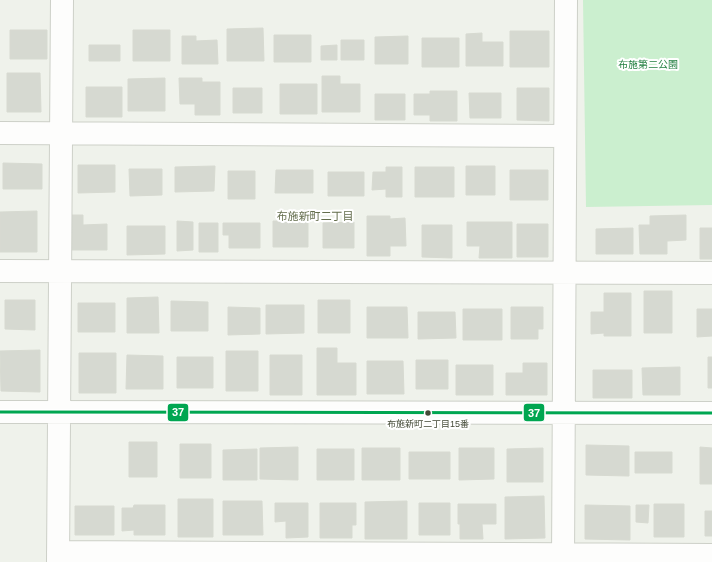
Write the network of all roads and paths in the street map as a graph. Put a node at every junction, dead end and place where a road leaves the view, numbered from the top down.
1 (62, 0) edge
2 (566, 0) edge
3 (0, 133) edge
4 (61, 134) junction
5 (565, 136) junction
6 (0, 271) edge
7 (60, 272) junction
8 (712, 272) edge
9 (564, 273) junction
10 (0, 412) edge
11 (58, 412) junction
12 (712, 413) edge
13 (563, 414) junction
14 (712, 555) edge
15 (58, 557) edge
16 (563, 558) edge

1 - 4 street
2 - 5 street
3 - 4 street
4 - 5 street
4 - 7 street
5 - 9 street
6 - 7 street
7 - 9 street
7 - 11 street
8 - 9 street
9 - 13 street
10 - 11 street
11 - 13 street
11 - 15 street
12 - 13 street
13 - 16 street
14 - 16 street
15 - 16 street

